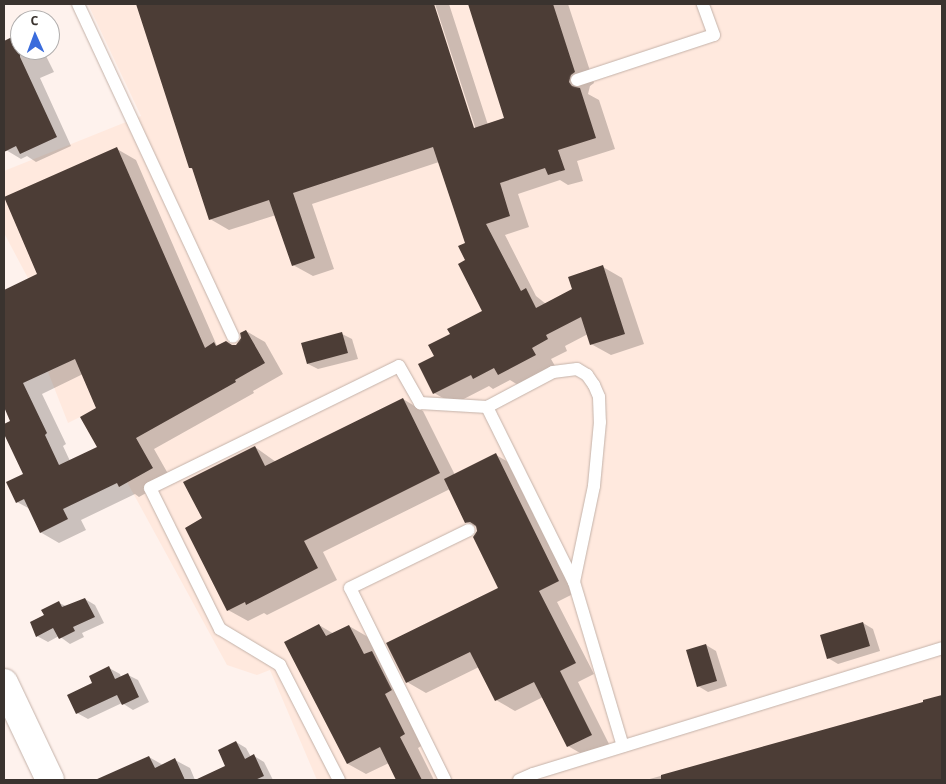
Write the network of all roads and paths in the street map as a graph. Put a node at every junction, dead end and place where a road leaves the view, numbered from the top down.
1 (78, 4) edge
2 (704, 4) edge
3 (578, 80) dead end
4 (233, 337) dead end
5 (487, 407) junction
6 (469, 530) dead end
7 (574, 582) junction
8 (942, 648) edge
9 (4, 683) edge
10 (623, 746) junction
11 (50, 780) edge
12 (338, 780) edge
13 (445, 780) edge
14 (519, 780) edge

1 - 4 lane
2 - 3 lane
5 - 7 lane
5 - 7 lane
5 - 12 lane
6 - 13 lane
7 - 10 lane
8 - 10 lane
9 - 11 street
10 - 14 lane

